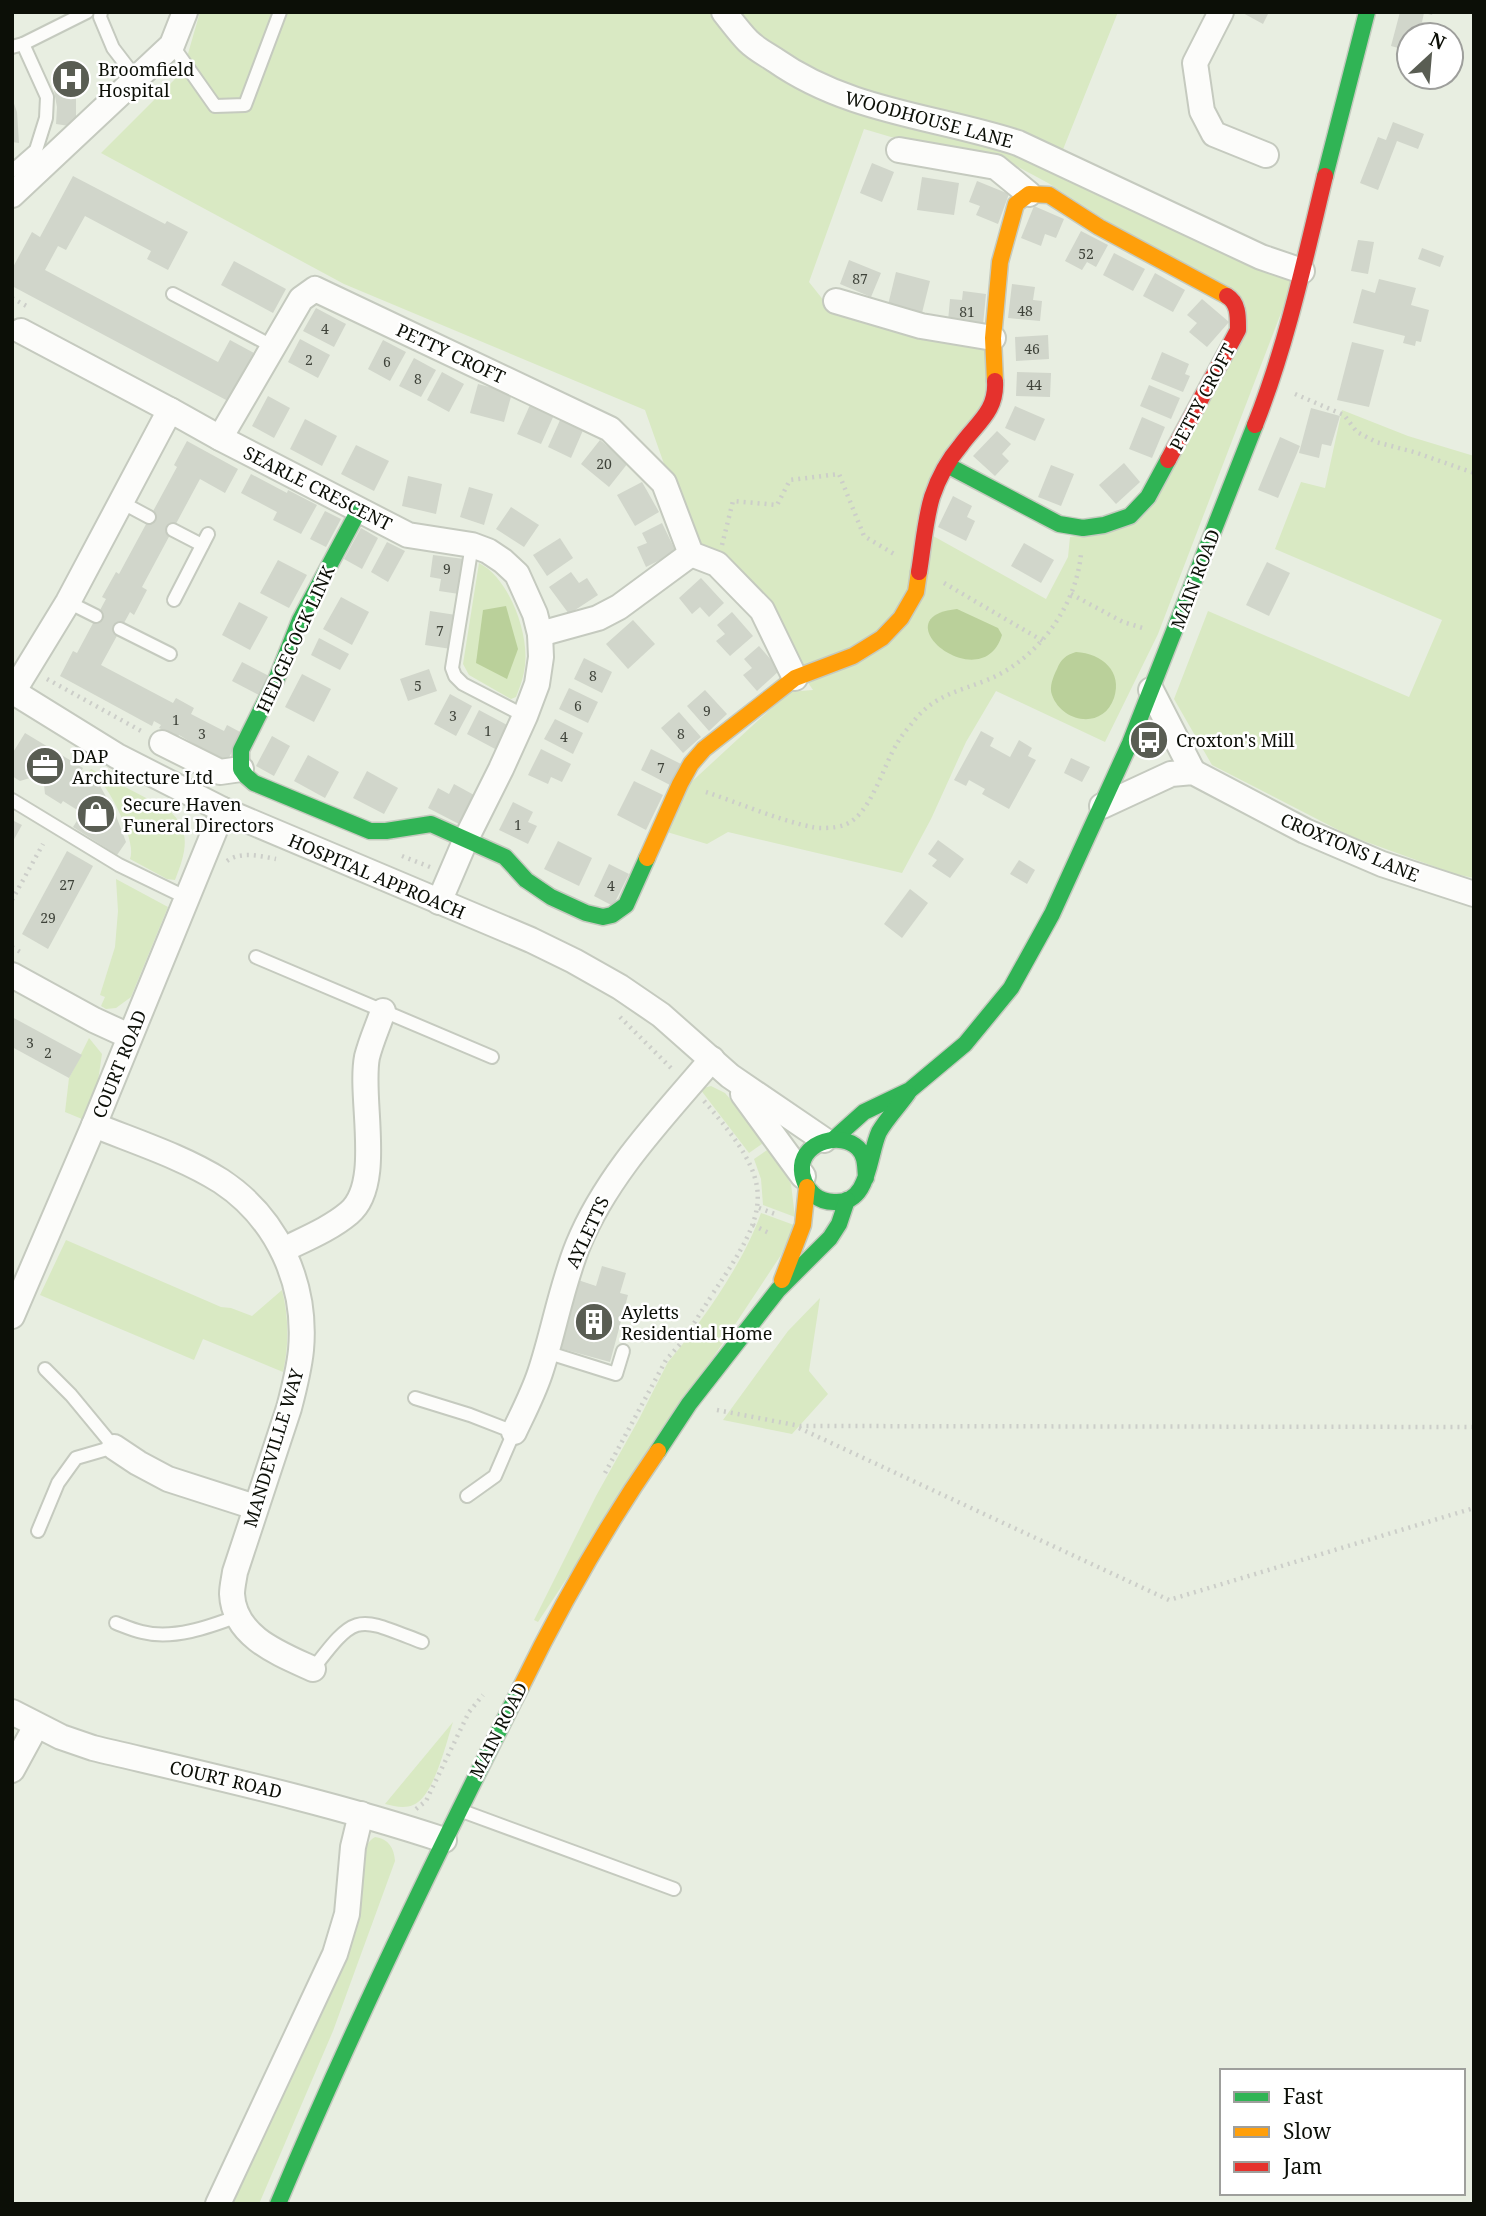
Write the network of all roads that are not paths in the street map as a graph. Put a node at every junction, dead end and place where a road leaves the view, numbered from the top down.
1 (102, 12) edge
2 (185, 12) edge
3 (280, 12) edge
4 (724, 12) edge
5 (1221, 12) edge
6 (76, 14) edge
7 (1358, 16) edge
8 (18, 45) edge
9 (172, 45) junction
10 (136, 78) junction
11 (899, 150) dead end
12 (1266, 155) dead end
13 (12, 171) edge
14 (1029, 194) junction
15 (12, 195) edge
16 (1302, 271) junction
17 (173, 294) dead end
18 (836, 301) dead end
19 (21, 331) dead end
20 (993, 338) junction
21 (272, 346) junction
22 (170, 410) junction
23 (220, 438) junction
24 (947, 465) junction
25 (121, 502) junction
26 (359, 510) junction
27 (149, 517) dead end
28 (173, 530) dead end
29 (472, 545) junction
30 (691, 554) junction
31 (174, 600) dead end
32 (68, 602) junction
33 (96, 616) dead end
34 (120, 629) dead end
35 (540, 634) junction
36 (170, 654) dead end
37 (794, 678) junction
38 (1151, 690) junction
39 (13, 692) edge
40 (525, 716) junction
41 (162, 743) road end
42 (241, 769) junction
43 (1193, 772) junction
44 (12, 800) edge
45 (1102, 807) junction
46 (223, 810) junction
47 (466, 839) junction
48 (1474, 894) edge
49 (187, 898) junction
50 (439, 902) junction
51 (256, 957) dead end
52 (12, 975) edge
53 (383, 1011) junction
54 (129, 1036) junction
55 (492, 1058) dead end
56 (712, 1059) junction
57 (730, 1076) junction
58 (910, 1090) junction
59 (94, 1125) junction
60 (830, 1139) junction
61 (866, 1178) junction
62 (805, 1181) junction
63 (847, 1200) junction
64 (283, 1250) junction
65 (778, 1290) junction
66 (12, 1316) edge
67 (623, 1351) dead end
68 (546, 1352) junction
69 (45, 1369) dead end
70 (415, 1398) dead end
71 (514, 1432) junction
72 (114, 1447) junction
73 (467, 1496) dead end
74 (255, 1507) junction
75 (38, 1531) dead end
76 (238, 1616) junction
77 (116, 1623) dead end
78 (422, 1642) dead end
79 (313, 1669) joint
80 (12, 1712) edge
81 (36, 1726) junction
82 (12, 1770) edge
83 (459, 1810) junction
84 (361, 1814) junction
85 (444, 1840) junction
86 (674, 1889) dead end
87 (218, 2204) edge
88 (278, 2204) edge

1 - 10 lane
2 - 9 street
3 - 9 lane
4 - 16 street, WOODHOUSE LANE
5 - 12 street
6 - 8 lane
7 - 16 main road, MAIN ROAD
8 - 13 lane
9 - 10 street
10 - 15 street
11 - 14 street, PETTY CROFT
14 - 20 main road
14 - 24 main road, PETTY CROFT
16 - 38 main road, MAIN ROAD
17 - 21 lane
18 - 20 street
19 - 22 street, SEARLE CRESCENT
20 - 24 main road
21 - 23 street, PETTY CROFT
21 - 30 street, PETTY CROFT
22 - 23 street, SEARLE CRESCENT
22 - 25 street
23 - 26 street, SEARLE CRESCENT
24 - 37 main road
25 - 27 lane
25 - 32 street
26 - 29 street, SEARLE CRESCENT
26 - 42 main road, HEDGECOCK LINK
28 - 31 lane
29 - 35 street, SEARLE CRESCENT
29 - 40 lane
30 - 35 street
30 - 37 street
32 - 33 lane
32 - 39 street
34 - 36 lane
35 - 40 street, SEARLE CRESCENT
37 - 47 main road
38 - 43 street
38 - 45 main road, MAIN ROAD
39 - 46 street, HOSPITAL APPROACH
40 - 47 street, SEARLE CRESCENT
41 - 42 street
42 - 47 main road
43 - 45 street
43 - 48 street, CROXTONS LANE
44 - 49 lane
45 - 58 main road, MAIN ROAD
46 - 49 street, COURT ROAD
46 - 50 street, HOSPITAL APPROACH
47 - 50 street, SEARLE CRESCENT
49 - 54 street, COURT ROAD
50 - 56 street, HOSPITAL APPROACH
51 - 53 lane
52 - 54 street
53 - 55 lane
53 - 64 street
54 - 59 street, COURT ROAD
56 - 57 street, HOSPITAL APPROACH
56 - 68 street, AYLETTS
57 - 60 street, HOSPITAL APPROACH
57 - 62 street, HOSPITAL APPROACH
58 - 60 main road, MAIN ROAD
58 - 61 main road, MAIN ROAD
59 - 64 street, MANDEVILLE WAY
59 - 66 street, COURT ROAD
60 - 61 main road
60 - 62 main road, MAIN ROAD
61 - 63 main road, MAIN ROAD
62 - 63 main road
62 - 65 main road, MAIN ROAD
63 - 65 main road, MAIN ROAD
64 - 74 street, MANDEVILLE WAY
65 - 83 main road, MAIN ROAD
67 - 68 lane
68 - 71 street, AYLETTS
69 - 72 lane
70 - 71 lane
71 - 73 lane
72 - 74 street
72 - 75 lane
74 - 76 street, MANDEVILLE WAY
76 - 77 lane
76 - 79 street
78 - 79 lane
80 - 81 street, COURT ROAD
81 - 82 street
81 - 84 street, COURT ROAD
83 - 85 main road, MAIN ROAD
83 - 86 lane
84 - 85 street, COURT ROAD
84 - 87 street
85 - 88 main road, MAIN ROAD

